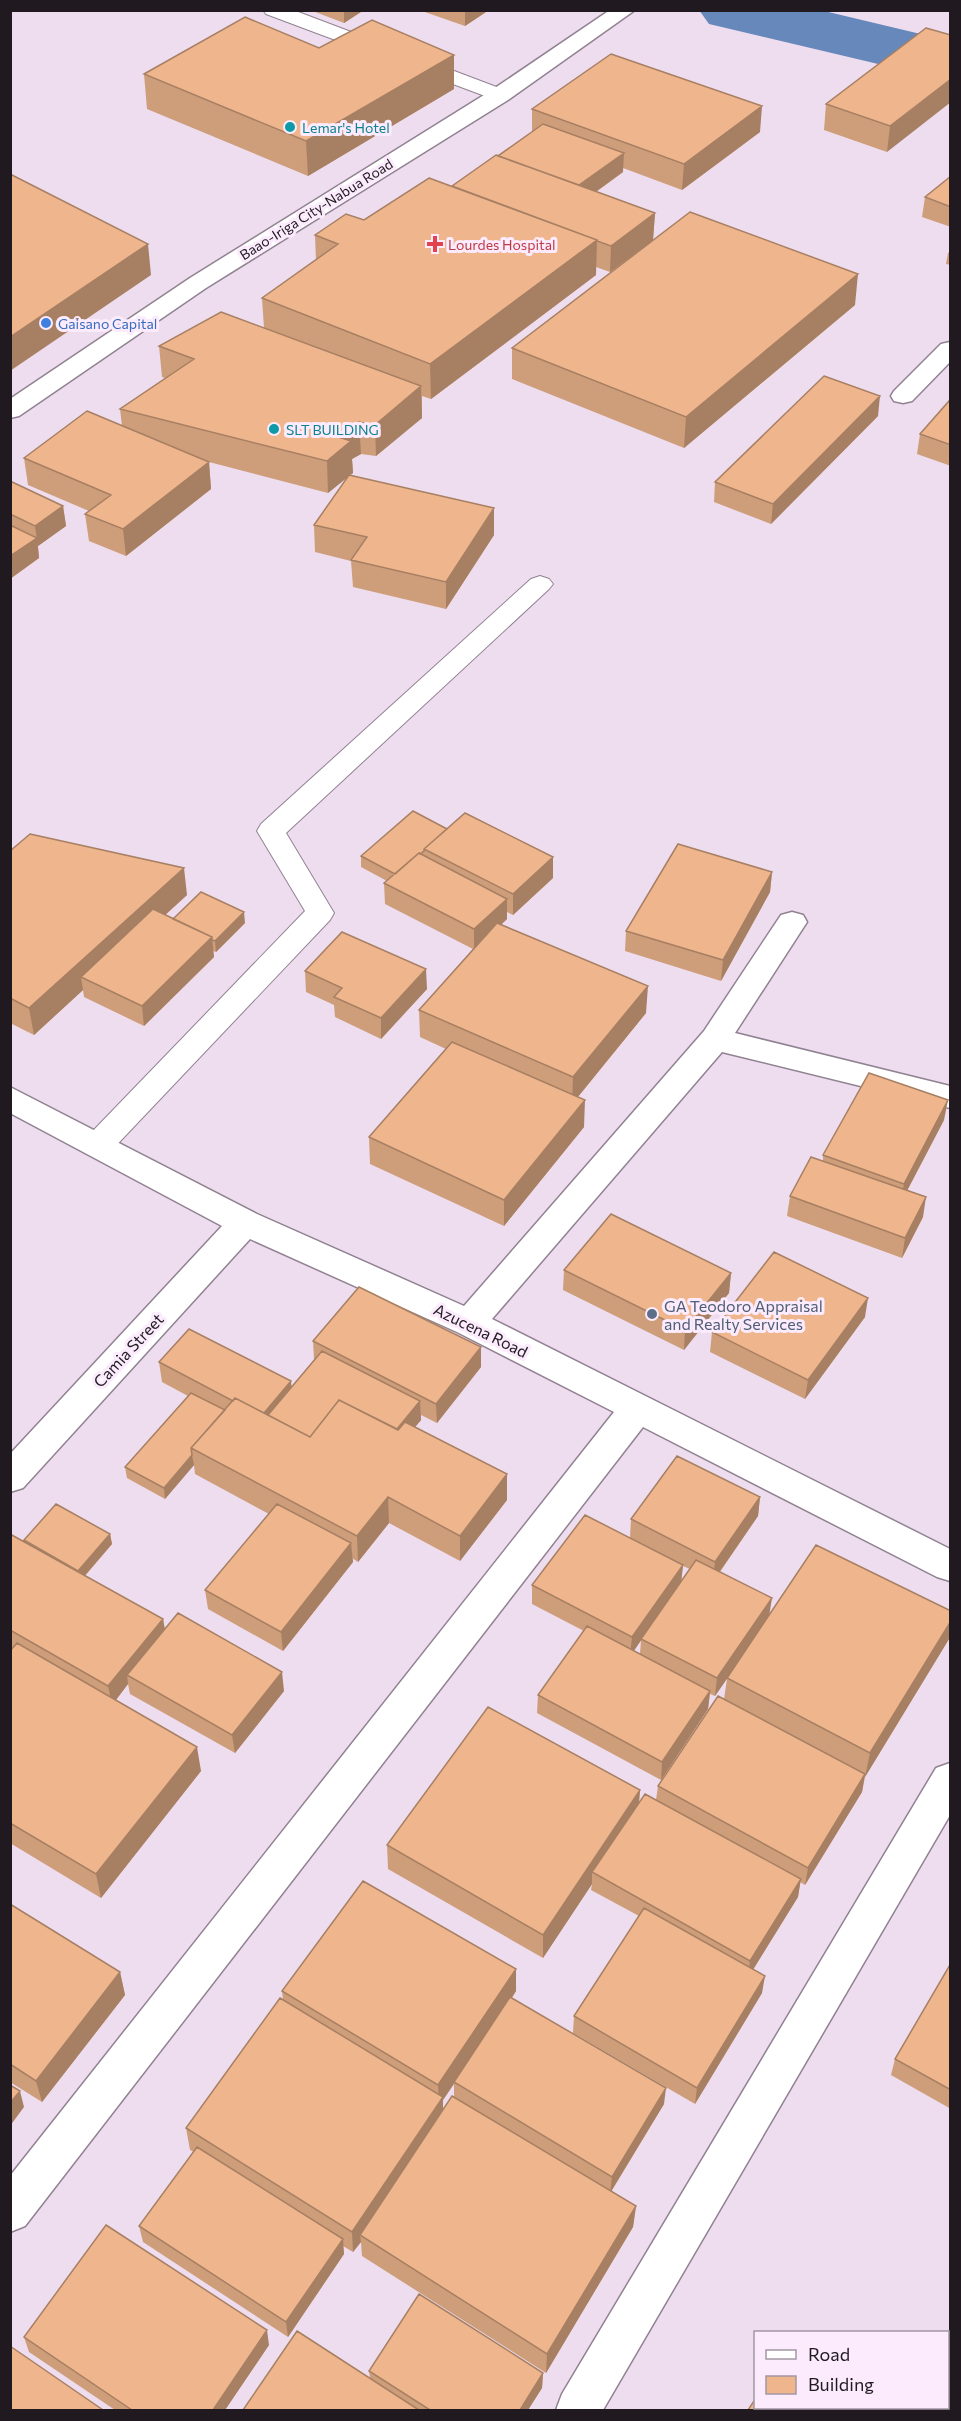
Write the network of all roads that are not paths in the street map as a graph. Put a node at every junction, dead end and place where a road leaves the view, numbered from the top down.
1 (273, 10) edge
2 (625, 10) edge
3 (500, 95) junction
4 (951, 349) edge
5 (903, 396) dead end
6 (10, 411) edge
7 (540, 584) dead end
8 (792, 922) dead end
9 (715, 1039) junction
10 (951, 1097) edge
11 (10, 1098) edge
12 (98, 1145) junction
13 (245, 1223) junction
14 (469, 1323) junction
15 (637, 1409) junction
16 (10, 1478) edge
17 (951, 1566) edge
18 (951, 1780) edge
19 (10, 2211) edge
20 (579, 2410) edge

1 - 3 lane
2 - 3 street, Baao-Iriga City-Nabua Road
3 - 6 street, Baao-Iriga City-Nabua Road
4 - 5 street
7 - 12 lane
8 - 9 street
9 - 10 street
9 - 14 street
11 - 12 street, Azucena Road
12 - 13 street, Azucena Road
13 - 14 street, Azucena Road
13 - 16 street, Camia Street
14 - 15 street, Azucena Road
15 - 17 street, Azucena Road
15 - 19 street
18 - 20 street

